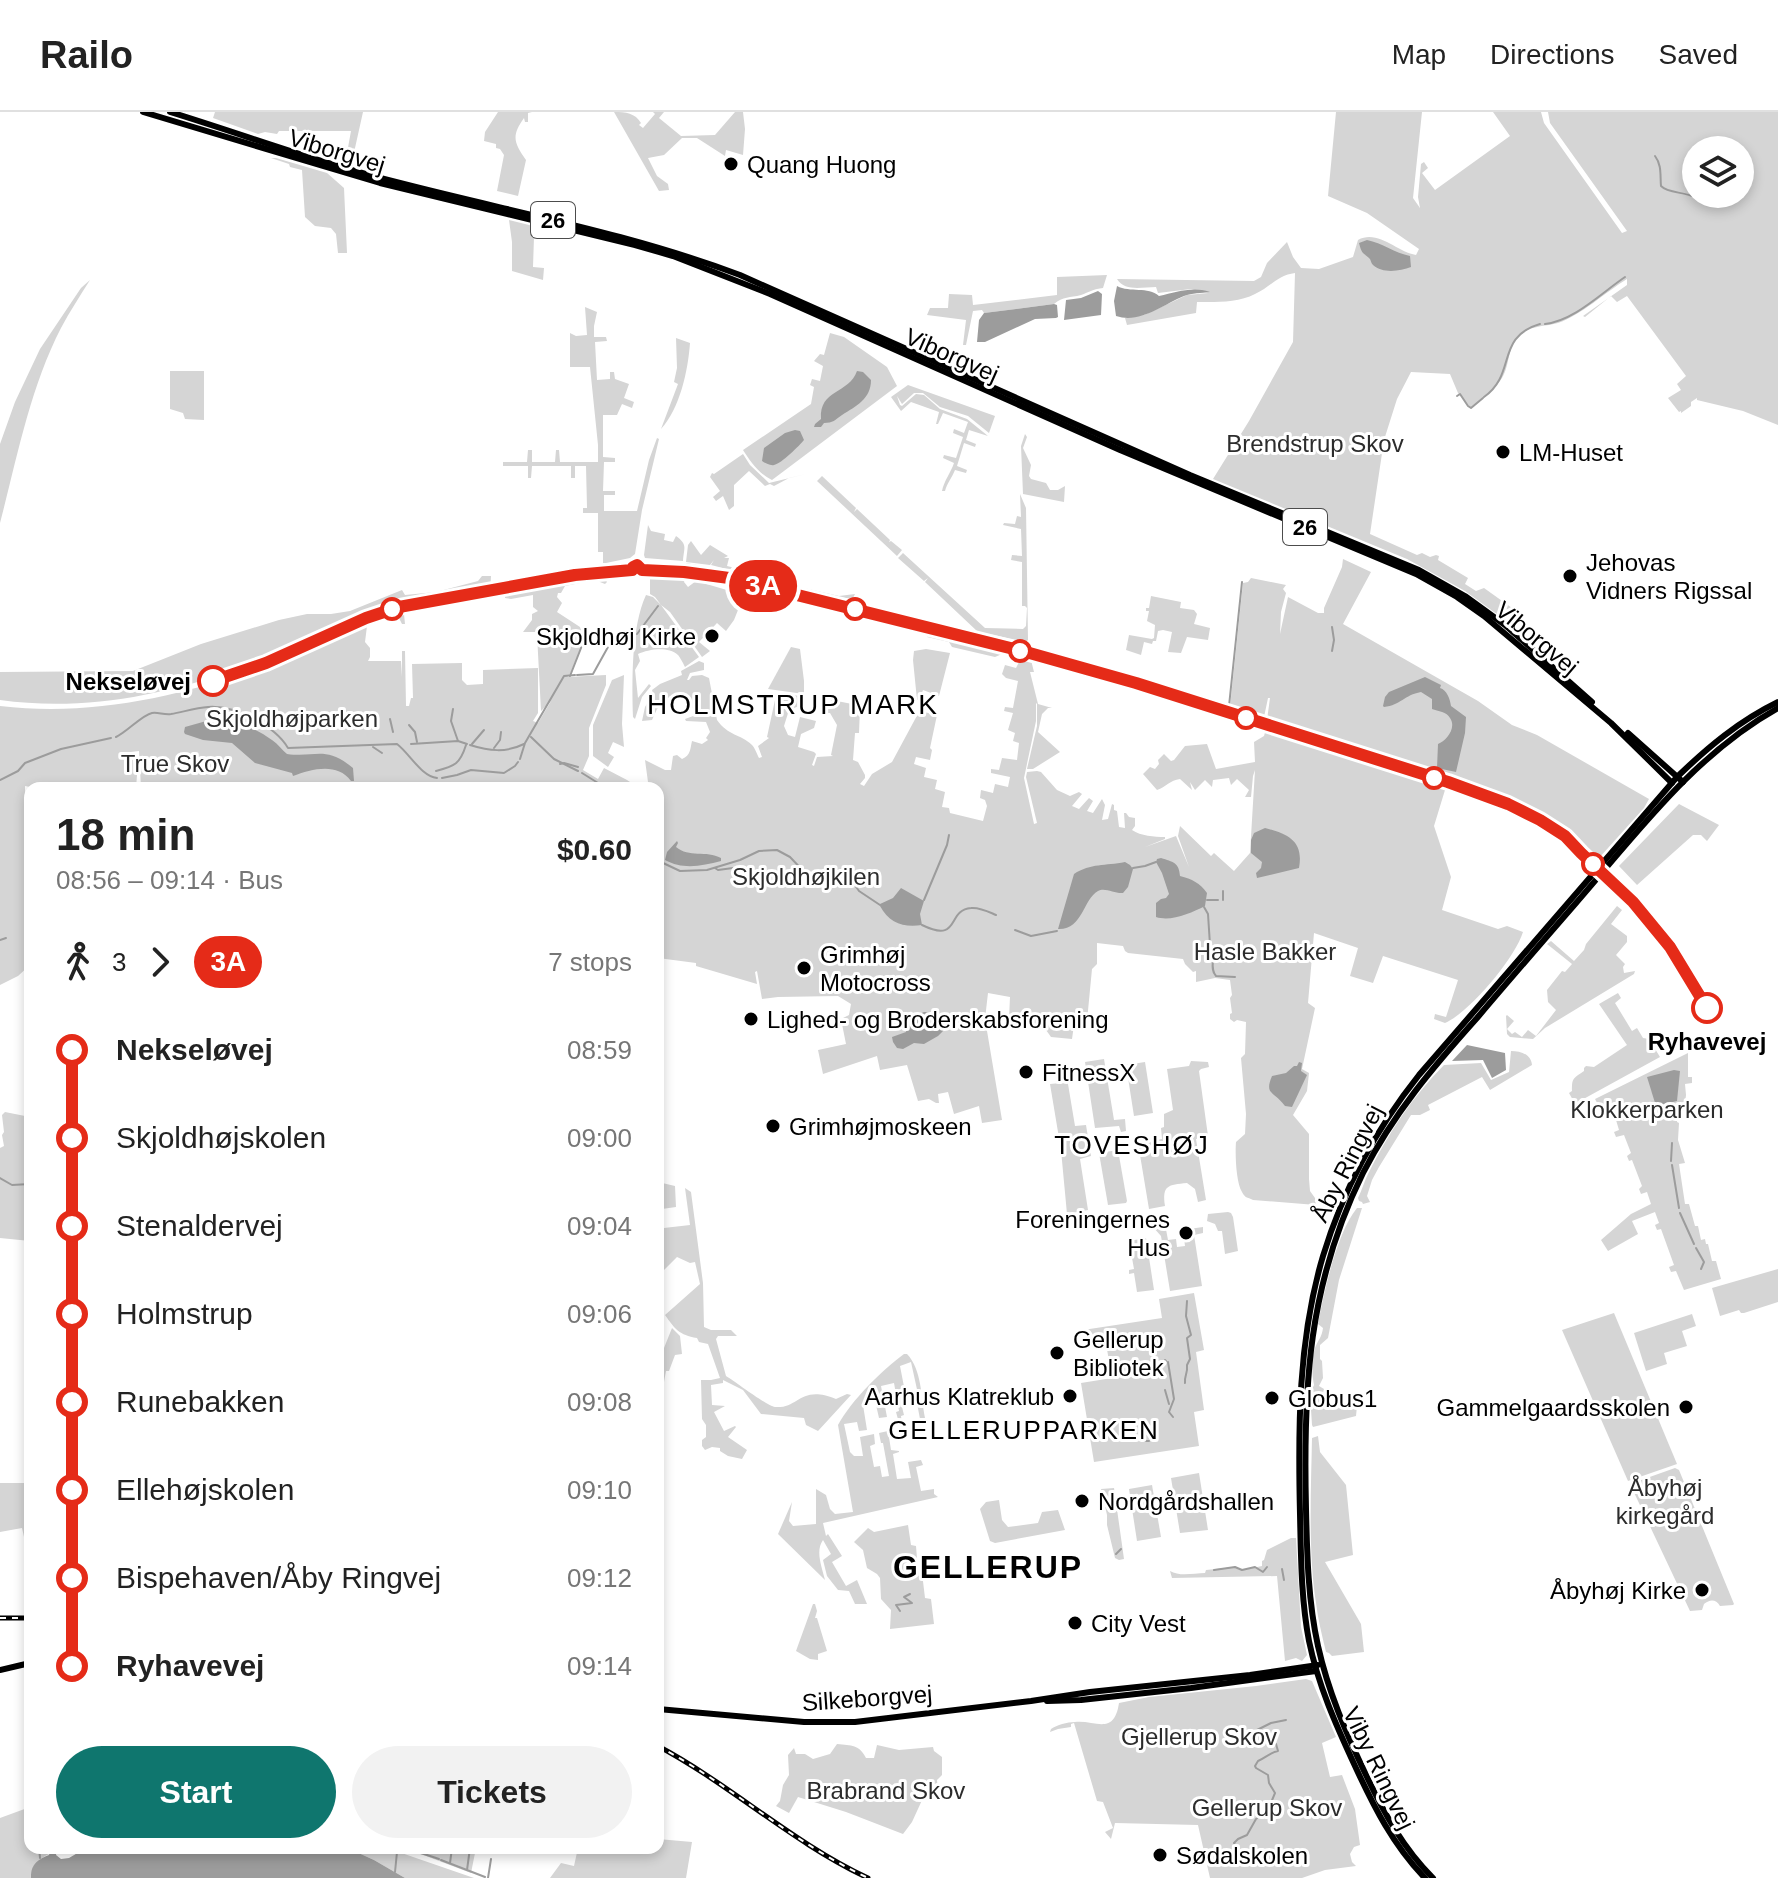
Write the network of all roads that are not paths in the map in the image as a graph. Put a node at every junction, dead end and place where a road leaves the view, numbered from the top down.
1 (143, 112) edge
2 (170, 112) edge
3 (1778, 705) edge
4 (1678, 782) junction
5 (24, 1664) edge
6 (1319, 1668) junction
7 (0, 1670) edge
8 (664, 1710) edge
9 (1425, 1878) edge
10 (1433, 1878) edge

1 - 4 main road, Viborgvej / 26
2 - 4 main road, Viborgvej / 26
3 - 4 main road, Åby Ringvej
4 - 6 main road, Åby Ringvej
5 - 7 main road
6 - 8 main road, Silkeborgvej
6 - 9 main road, Viby Ringvej
6 - 10 main road, Viby Ringvej

